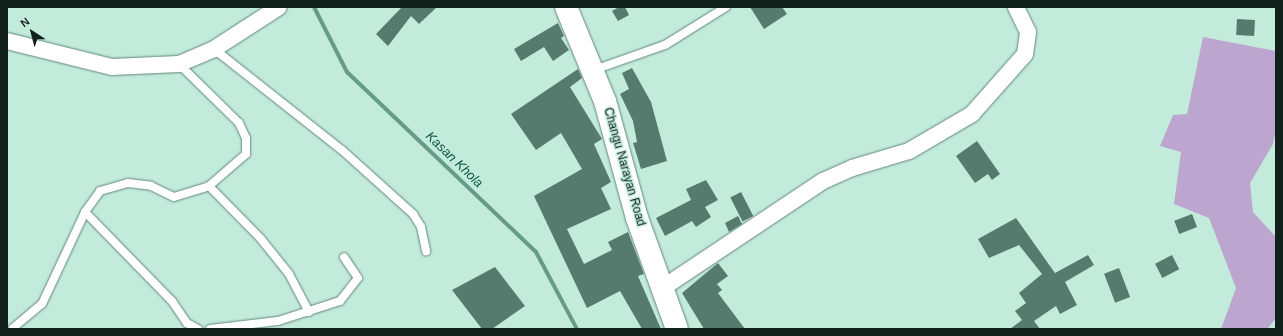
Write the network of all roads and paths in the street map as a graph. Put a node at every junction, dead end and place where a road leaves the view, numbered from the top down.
1 (279, 7) edge
2 (566, 7) edge
3 (726, 7) edge
4 (1016, 7) edge
5 (7, 40) edge
6 (214, 48) junction
7 (179, 64) junction
8 (593, 70) junction
9 (209, 186) junction
10 (84, 212) junction
11 (426, 251) dead end
12 (344, 257) dead end
13 (664, 287) junction
14 (309, 312) junction
15 (13, 328) edge
16 (198, 329) edge
17 (210, 329) edge
18 (678, 329) edge

1 - 6 street
2 - 8 main road, Changu Narayan Road
3 - 8 lane
4 - 13 street
5 - 7 street
6 - 7 street
6 - 11 lane
7 - 9 lane
8 - 13 main road, Changu Narayan Road
9 - 10 lane
9 - 14 lane
10 - 15 lane
10 - 16 lane
12 - 14 lane
13 - 18 main road, Changu Narayan Road
14 - 17 lane

